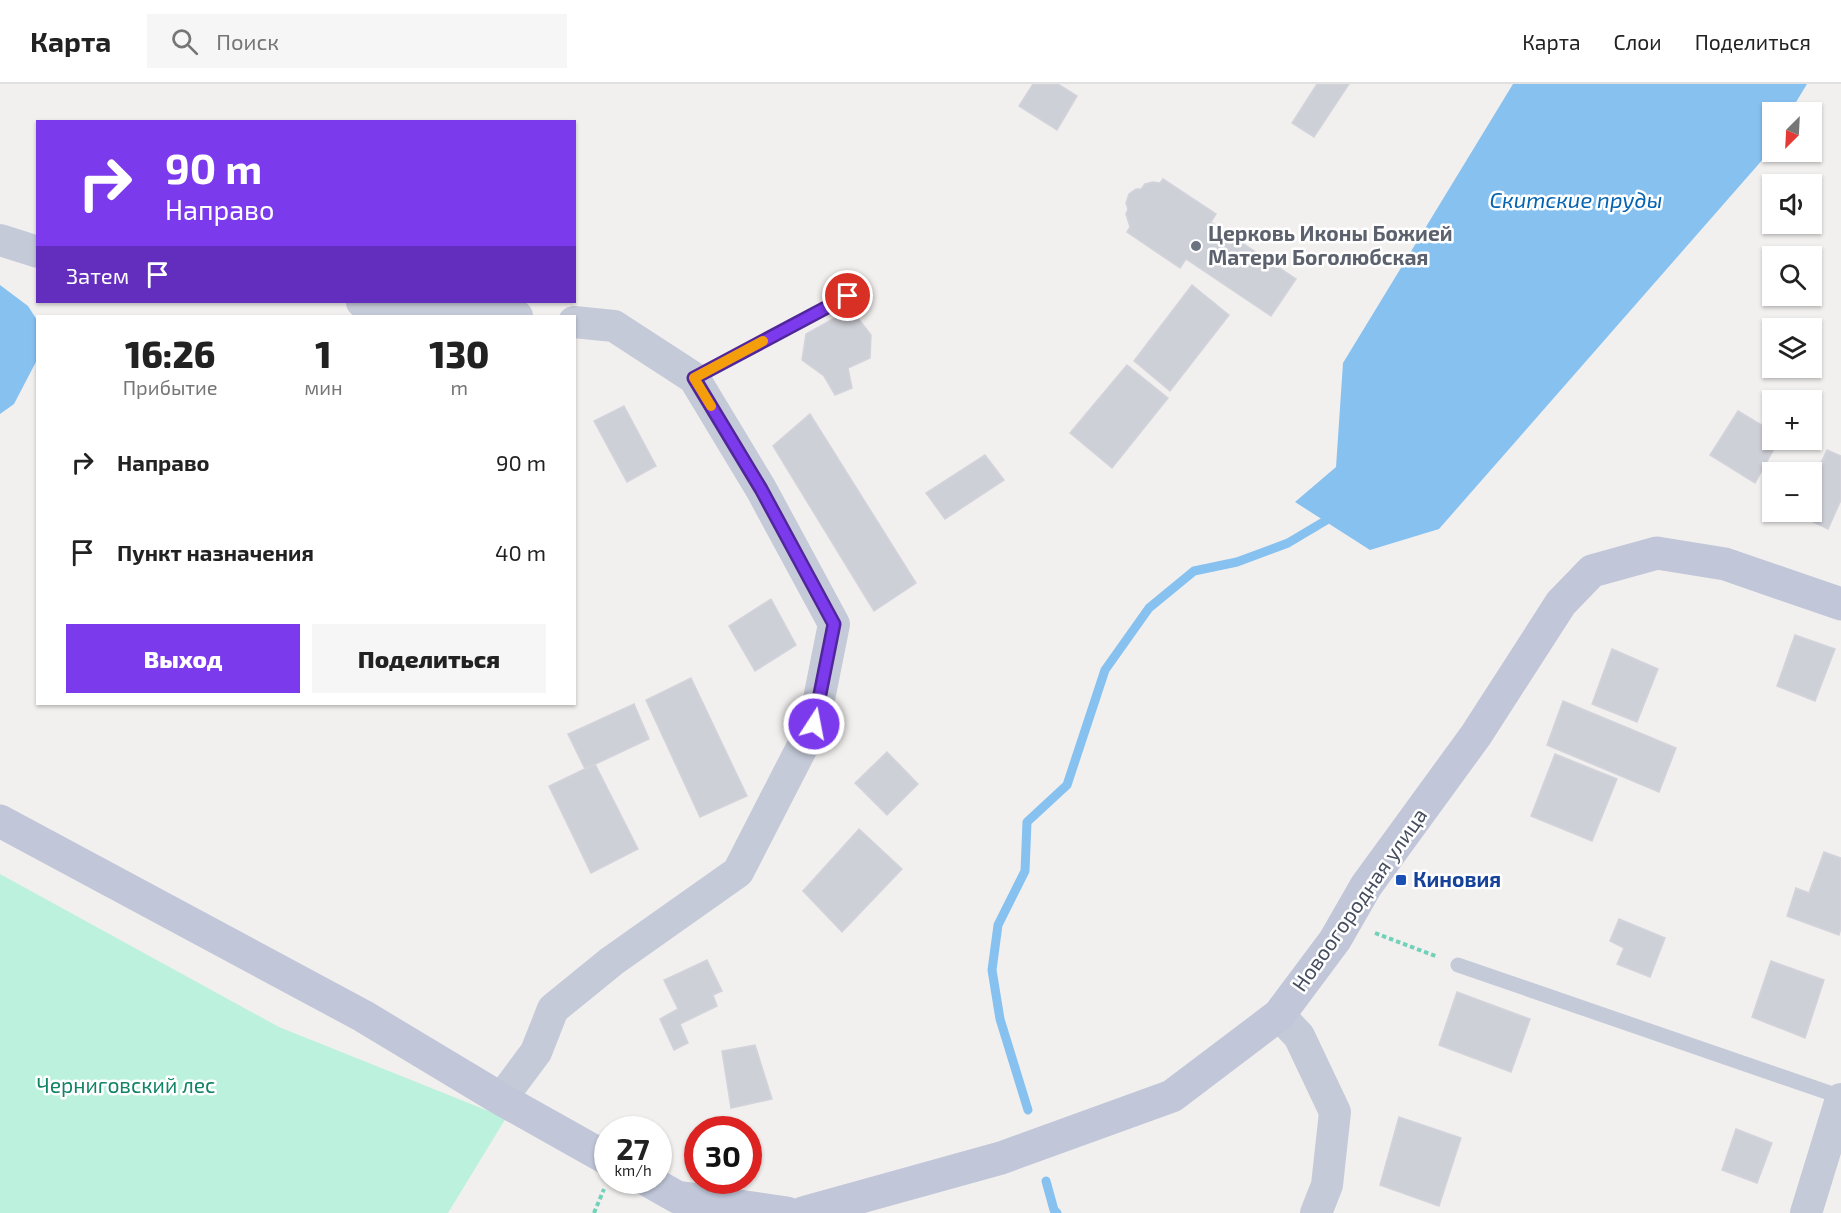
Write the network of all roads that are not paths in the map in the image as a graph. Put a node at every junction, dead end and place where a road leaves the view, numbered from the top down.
1 (0, 240) edge
2 (36, 251) edge
3 (848, 296) dead end
4 (373, 303) edge
5 (505, 315) edge
6 (576, 322) edge
7 (694, 378) junction
8 (1841, 604) edge
9 (0, 821) edge
10 (1458, 965) road end
11 (1279, 1015) junction
12 (1841, 1098) edge
13 (501, 1099) junction
14 (594, 1150) edge
15 (672, 1194) edge
16 (787, 1213) edge
17 (803, 1213) edge
18 (1316, 1213) edge
19 (1806, 1213) edge

1 - 2 street
3 - 7 lane
4 - 5 street
6 - 7 street
7 - 13 street
8 - 11 street, Новоогородная улица
9 - 13 street
10 - 12 lane
11 - 17 street, Новоогородная улица
11 - 18 street
12 - 19 street
13 - 14 street
15 - 16 street

